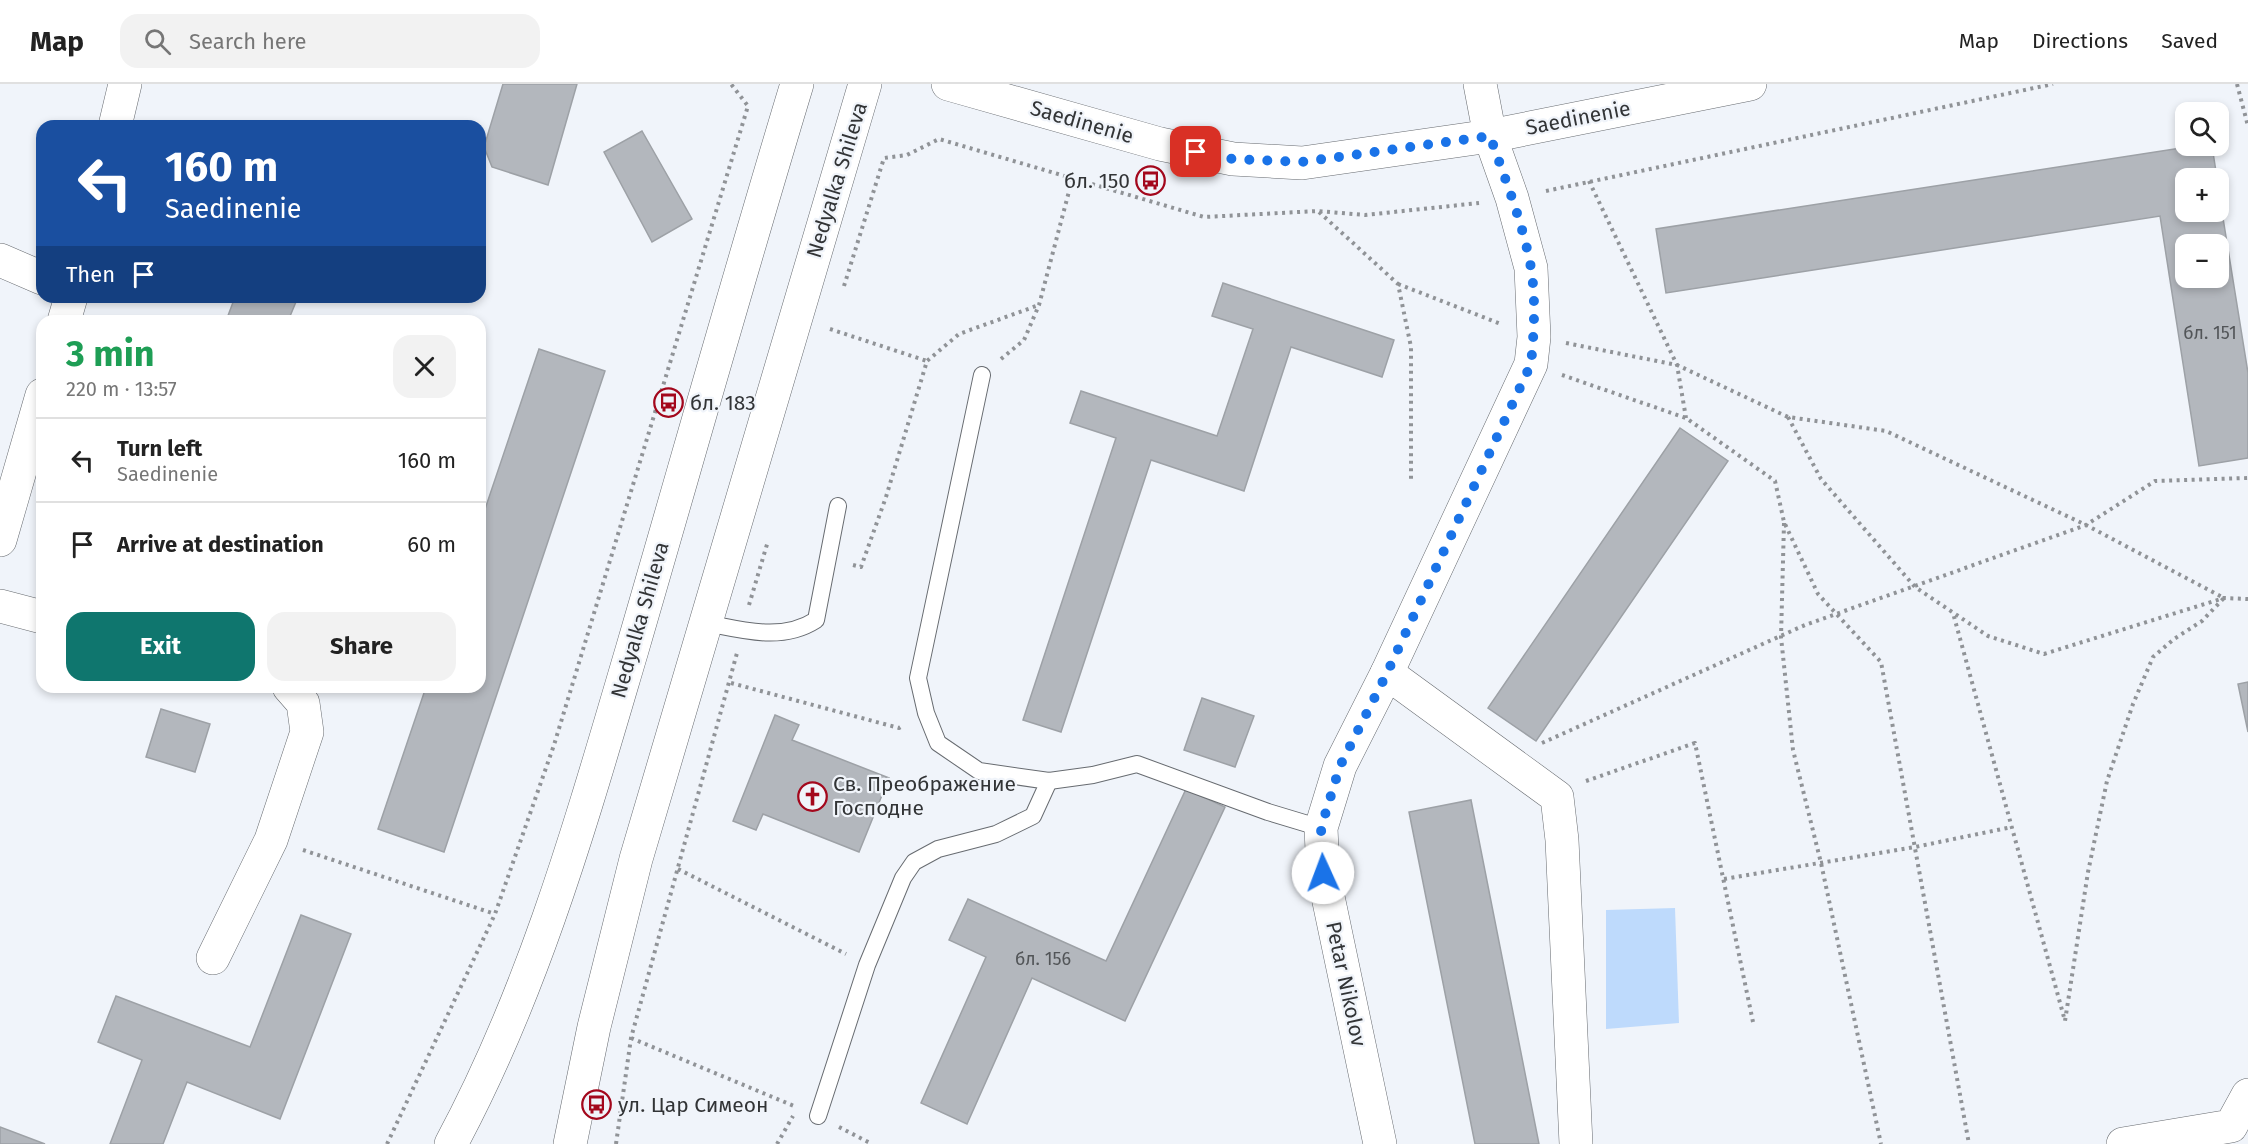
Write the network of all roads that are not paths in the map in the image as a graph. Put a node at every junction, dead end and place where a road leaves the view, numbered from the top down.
1 (125, 84) edge
2 (797, 84) edge
3 (866, 84) edge
4 (948, 84) edge
5 (1480, 84) edge
6 (1750, 84) edge
7 (116, 120) edge
8 (1490, 136) junction
9 (0, 260) edge
10 (36, 275) edge
11 (982, 375) road end
12 (36, 416) edge
13 (838, 506) dead end
14 (0, 540) edge
15 (0, 606) edge
16 (36, 616) edge
17 (706, 623) junction
18 (1387, 673) junction
19 (294, 693) edge
20 (1049, 781) junction
21 (1321, 828) junction
22 (213, 958) dead end
23 (2248, 1095) edge
24 (818, 1116) road end
25 (451, 1144) edge
26 (570, 1144) edge
27 (1380, 1144) edge
28 (1575, 1144) edge
29 (2123, 1144) edge

1 - 7 street
2 - 25 street, Nedyalka Shileva
3 - 17 street, Nedyalka Shileva
4 - 8 street, Saedinenie
5 - 8 street, Petar Nikolov
6 - 8 street, Saedinenie
8 - 18 street, Petar Nikolov
9 - 10 street
11 - 20 lane
12 - 14 street
13 - 17 lane
15 - 16 street
17 - 26 street, Nedyalka Shileva
18 - 21 street, Petar Nikolov
18 - 28 street
19 - 22 street
20 - 21 lane
20 - 24 lane
21 - 27 street, Petar Nikolov
23 - 29 street

